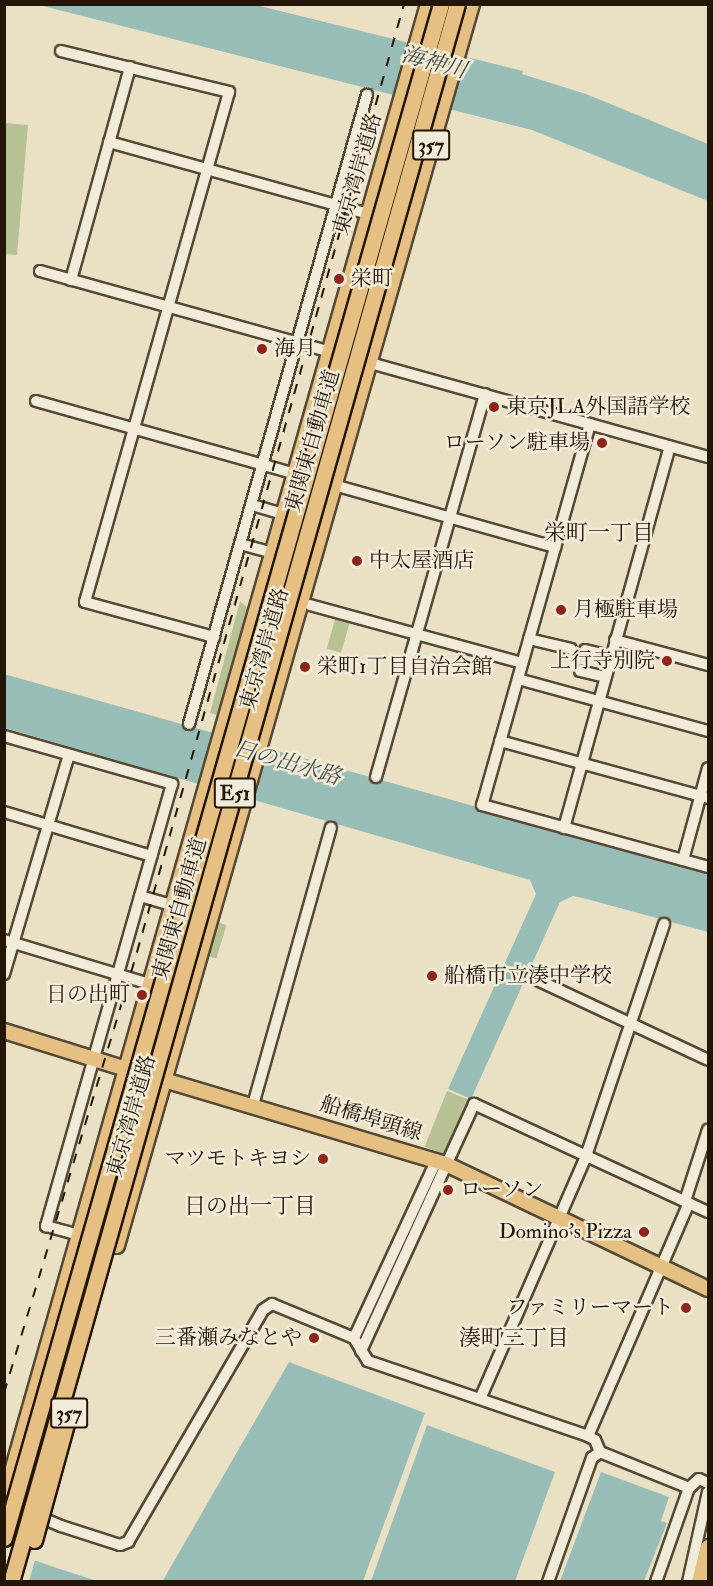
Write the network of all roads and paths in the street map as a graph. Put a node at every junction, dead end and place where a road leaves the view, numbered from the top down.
1 (428, 4) edge
2 (441, 4) edge
3 (457, 4) edge
4 (471, 4) edge
5 (476, 4) edge
6 (461, 40) junction
7 (61, 51) dead end
8 (130, 67) junction
9 (367, 95) dead end
10 (110, 142) junction
11 (207, 170) junction
12 (337, 206) junction
13 (368, 214) junction
14 (406, 233) junction
15 (40, 271) dead end
16 (71, 280) junction
17 (169, 306) junction
18 (298, 343) junction
19 (330, 351) junction
20 (369, 362) junction
21 (485, 394) junction
22 (36, 401) dead end
23 (590, 423) junction
24 (134, 429) junction
25 (670, 446) junction
26 (708, 457) edge
27 (300, 458) junction
28 (263, 465) junction
29 (296, 474) junction
30 (334, 485) junction
31 (252, 505) junction
32 (284, 514) junction
33 (450, 517) junction
34 (240, 544) junction
35 (555, 547) junction
36 (273, 554) junction
37 (310, 604) dead end
38 (416, 635) junction
39 (214, 638) junction
40 (529, 639) junction
41 (615, 640) junction
42 (572, 649) dead end
43 (585, 650) dead end
44 (611, 656) junction
45 (522, 663) junction
46 (708, 665) edge
47 (580, 671) dead end
48 (605, 677) junction
49 (518, 679) junction
50 (598, 701) junction
51 (189, 724) dead end
52 (708, 731) edge
53 (4, 735) edge
54 (500, 741) junction
55 (69, 755) junction
56 (581, 763) junction
57 (708, 768) edge
58 (376, 777) dead end
59 (705, 797) edge
60 (4, 812) edge
61 (49, 825) junction
62 (331, 828) dead end
63 (564, 828) junction
64 (152, 856) junction
65 (683, 860) junction
66 (708, 867) edge
67 (140, 896) junction
68 (172, 905) junction
69 (664, 924) dead end
70 (9, 942) edge
71 (4, 974) edge
72 (118, 974) junction
73 (531, 977) dead end
74 (150, 984) junction
75 (631, 1024) junction
76 (4, 1031) edge
77 (93, 1058) junction
78 (708, 1060) edge
79 (125, 1068) junction
80 (164, 1080) junction
81 (253, 1105) junction
82 (708, 1130) edge
83 (586, 1155) junction
84 (441, 1163) junction
85 (687, 1202) junction
86 (708, 1212) edge
87 (560, 1218) junction
88 (79, 1235) junction
89 (662, 1266) junction
90 (708, 1289) edge
91 (354, 1338) junction
92 (361, 1351) junction
93 (480, 1399) junction
94 (588, 1436) junction
95 (600, 1452) junction
96 (708, 1483) edge
97 (689, 1488) junction
98 (708, 1492) edge
99 (4, 1500) edge
100 (4, 1538) edge
101 (708, 1547) edge
102 (11, 1581) edge
103 (22, 1581) edge
104 (548, 1581) edge
105 (656, 1581) edge
106 (687, 1581) edge
107 (699, 1581) edge

1 - 13 highway, 東京湾岸道路 / 357
2 - 100 highway, 東関東自動車道 / E51, bridge
3 - 102 highway, 東関東自動車道 / E51, bridge
4 - 6 highway, 東京湾岸道路 / 357
5 - 6 highway, 東京湾岸道路 / 357
6 - 14 highway, 東京湾岸道路 / 357
7 - 8 street
8 - 10 street
8 - 11 street
9 - 12 street
10 - 11 street
10 - 16 street
11 - 12 street
11 - 17 street
12 - 13 street
12 - 18 street
13 - 19 highway, 東京湾岸道路 / 357
14 - 19 highway
14 - 20 highway, 東京湾岸道路 / 357
15 - 16 street
16 - 17 street
17 - 18 street
17 - 24 street
18 - 19 street
18 - 28 street
19 - 20 street
19 - 27 highway, 東京湾岸道路 / 357
20 - 21 street
20 - 27 highway
20 - 30 highway, 東京湾岸道路 / 357
21 - 23 street
21 - 33 street
22 - 24 street
23 - 25 street
23 - 35 street
24 - 28 street
24 - 39 street
25 - 26 street
25 - 41 street
27 - 29 highway, 東京湾岸道路 / 357
28 - 29 street
28 - 31 street
29 - 32 highway, 東京湾岸道路 / 357
30 - 33 street
30 - 80 highway, 東京湾岸道路 / 357
31 - 32 street
31 - 34 street
32 - 36 highway, 東京湾岸道路 / 357
33 - 35 street
33 - 38 street
34 - 36 street
34 - 39 street
35 - 40 street
36 - 68 highway, 東京湾岸道路 / 357
37 - 38 street
38 - 45 street
38 - 58 street
39 - 51 street
40 - 42 street
40 - 45 street
41 - 44 street
41 - 46 street
43 - 44 street
44 - 48 street
45 - 49 street
47 - 48 street
48 - 50 street
49 - 50 street
49 - 54 street
50 - 52 street
50 - 56 street
53 - 55 street
54 - 56 street
54 - 63 street
55 - 61 street
55 - 64 street
56 - 59 street
56 - 63 street
57 - 59 street
59 - 65 street
60 - 61 street
61 - 64 street
61 - 70 street
62 - 81 street
63 - 65 street
64 - 67 street
65 - 66 street
67 - 68 street
67 - 72 street
68 - 74 highway, 東京湾岸道路 / 357
69 - 75 street
70 - 71 street
70 - 72 street
72 - 74 street
72 - 77 street
73 - 75 street
74 - 79 highway, 東京湾岸道路 / 357
75 - 78 street
75 - 83 street
76 - 77 main road, 船橋埠頭線
77 - 79 main road, 船橋埠頭線
77 - 88 street
79 - 80 main road, 船橋埠頭線
79 - 88 highway, 東京湾岸道路 / 357
80 - 81 main road, 船橋埠頭線
80 - 103 highway, 東京湾岸道路 / 357, bridge
81 - 84 main road, 船橋埠頭線
82 - 85 street
83 - 84 street
83 - 85 street
83 - 87 street
84 - 87 main road, 船橋埠頭線
84 - 91 street
84 - 92 street
85 - 86 street
85 - 89 street
87 - 89 main road, 船橋埠頭線
87 - 93 street
88 - 99 highway, 東京湾岸道路 / 357
89 - 90 main road, 船橋埠頭線
89 - 94 street
91 - 92 street
91 - 99 street
92 - 93 street
93 - 94 street
94 - 95 street
95 - 97 street
95 - 104 street
96 - 97 street
97 - 105 street
98 - 106 street
101 - 107 highway

